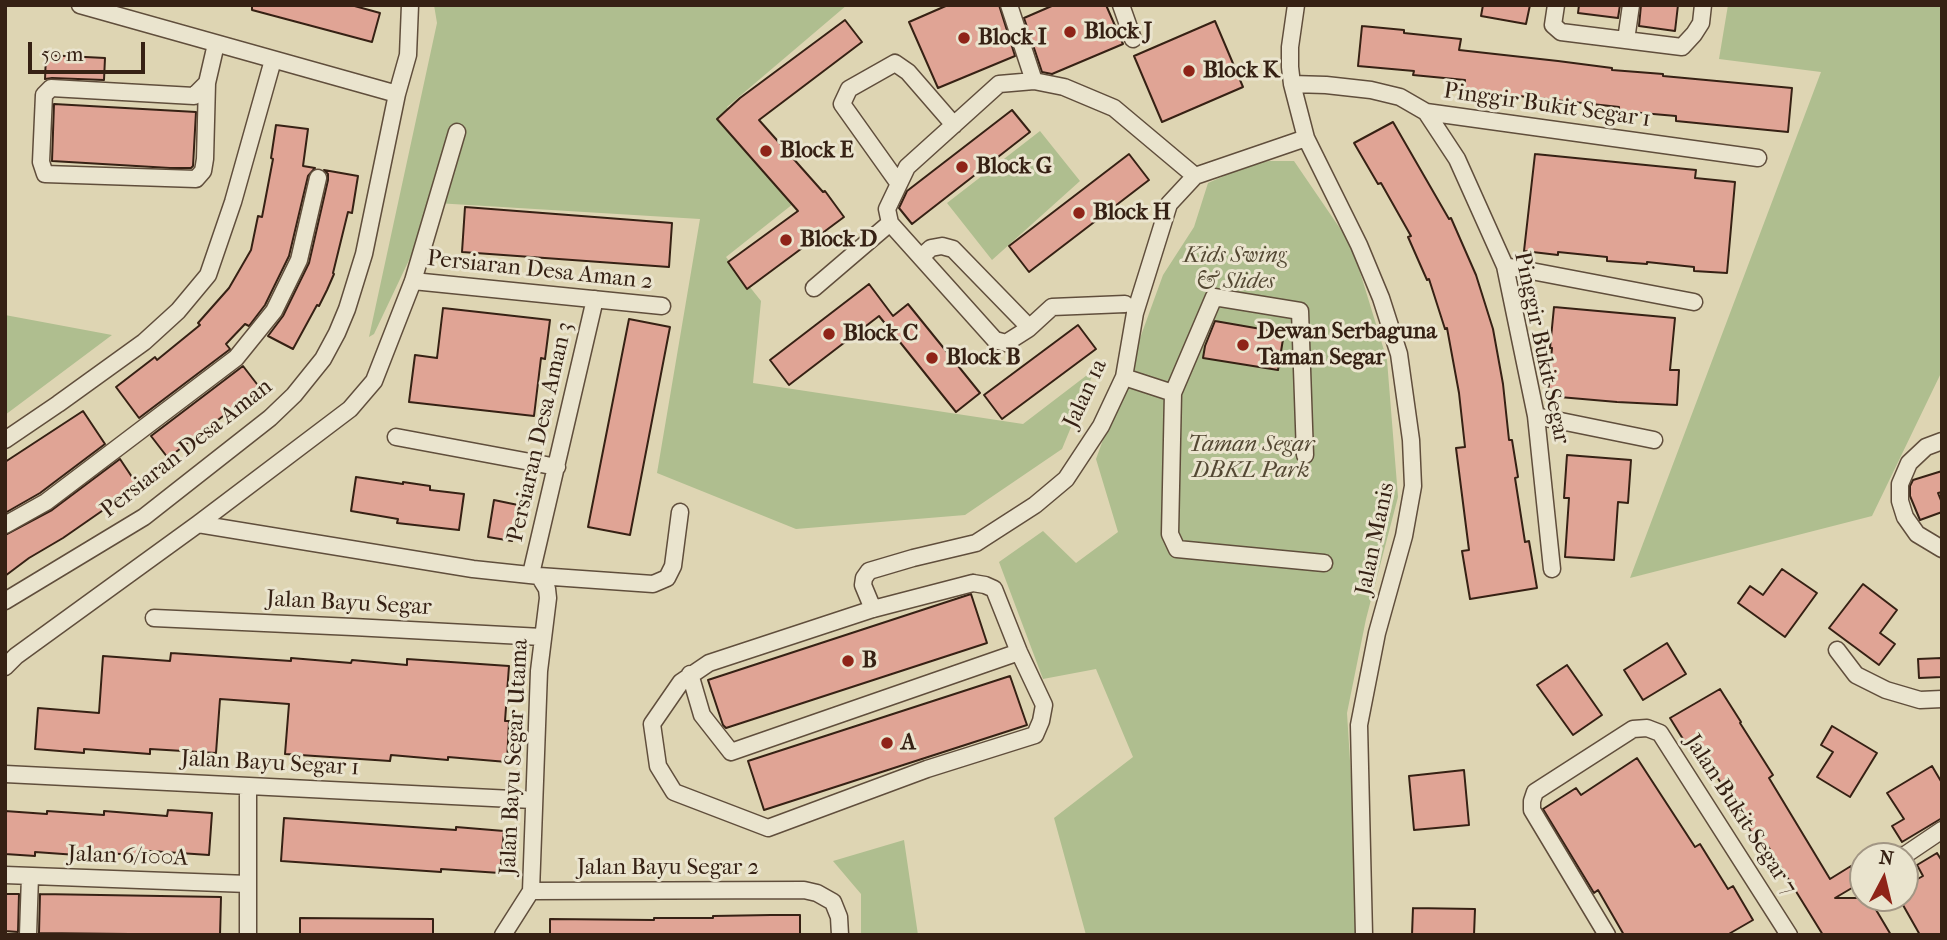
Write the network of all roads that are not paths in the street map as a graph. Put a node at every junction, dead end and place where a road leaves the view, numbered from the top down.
1 (80, 5) edge
2 (410, 5) edge
3 (1009, 5) edge
4 (1121, 5) edge
5 (1296, 5) edge
6 (1631, 5) edge
7 (1703, 5) edge
8 (1555, 9) edge
9 (1133, 39) dead end
10 (1626, 40) junction
11 (216, 44) junction
12 (273, 60) junction
13 (1034, 81) junction
14 (207, 83) junction
15 (1292, 84) junction
16 (397, 94) junction
17 (1426, 112) junction
18 (954, 125) junction
19 (457, 132) dead end
20 (1306, 138) junction
21 (1758, 158) dead end
22 (1195, 176) junction
23 (318, 178) dead end
24 (899, 184) junction
25 (890, 223) junction
26 (921, 257) junction
27 (1506, 266) junction
28 (413, 281) junction
29 (814, 288) dead end
30 (595, 299) junction
31 (1694, 302) dead end
32 (1125, 304) dead end
33 (662, 306) dead end
34 (1028, 329) junction
35 (1124, 377) junction
36 (1173, 393) junction
37 (1536, 416) junction
38 (396, 437) dead end
39 (5, 440) edge
40 (1654, 440) dead end
41 (1942, 440) edge
42 (1305, 455) dead end
43 (557, 467) junction
44 (680, 512) dead end
45 (198, 524) junction
46 (5, 525) edge
47 (1942, 548) edge
48 (1324, 563) dead end
49 (1552, 569) dead end
50 (535, 575) junction
51 (5, 601) edge
52 (873, 608) junction
53 (154, 618) dead end
54 (542, 637) junction
55 (1837, 650) dead end
56 (1019, 652) junction
57 (5, 667) edge
58 (690, 674) junction
59 (1942, 699) edge
60 (5, 774) edge
61 (248, 786) junction
62 (533, 800) junction
63 (1942, 830) edge
64 (1919, 846) edge
65 (5, 875) edge
66 (30, 876) junction
67 (248, 884) junction
68 (531, 891) junction
69 (28, 935) edge
70 (248, 935) edge
71 (503, 935) edge
72 (840, 935) edge
73 (1364, 935) edge
74 (1607, 935) edge
75 (1789, 935) edge

1 - 11 street
2 - 16 street, Persiaran Desa Aman
3 - 13 street
4 - 9 street
5 - 15 street, Jalan Manis
6 - 10 street
7 - 10 street
8 - 10 street
11 - 12 street
11 - 14 street
12 - 16 street
12 - 39 street
13 - 18 street
13 - 22 street
14 - 14 street
15 - 17 street, Pinggir Bukit Segar 1
15 - 20 street, Jalan Manis
16 - 51 street, Persiaran Desa Aman
17 - 21 street, Pinggir Bukit Segar 1
17 - 27 street, Pinggir Bukit Segar
18 - 24 street
18 - 24 street
19 - 28 street
20 - 22 street, Jalan 1a
20 - 73 street, Jalan Manis
22 - 35 street, Jalan 1a
23 - 46 street
24 - 25 street
25 - 26 street
25 - 29 street
26 - 34 street
26 - 34 street
27 - 31 street
27 - 37 street, Pinggir Bukit Segar
28 - 30 street, Persiaran Desa Aman 2
28 - 45 street
30 - 33 street, Persiaran Desa Aman 2
30 - 43 street, Persiaran Desa Aman 3
32 - 34 street
35 - 36 street
35 - 52 street, Jalan 1a
36 - 42 street
36 - 48 street
37 - 40 street
37 - 49 street, Pinggir Bukit Segar
38 - 43 street
41 - 47 street
43 - 50 street, Persiaran Desa Aman 3
44 - 50 street
45 - 50 street
45 - 57 street
50 - 54 street, Jalan Bayu Segar Utama
52 - 56 street
52 - 58 street
53 - 54 street, Jalan Bayu Segar
54 - 62 street, Jalan Bayu Segar Utama
55 - 59 street
56 - 58 street
56 - 58 street
60 - 61 street, Jalan Bayu Segar 1
61 - 62 street, Jalan Bayu Segar 1
61 - 67 street
62 - 68 street, Jalan Bayu Segar Utama
63 - 64 street
65 - 66 street, Jalan 6/100A
66 - 67 street, Jalan 6/100A
66 - 69 street
67 - 70 street
68 - 71 street, Jalan Bayu Segar Utama
68 - 72 street, Jalan Bayu Segar 2
74 - 75 street, Jalan Bukit Segar 7

